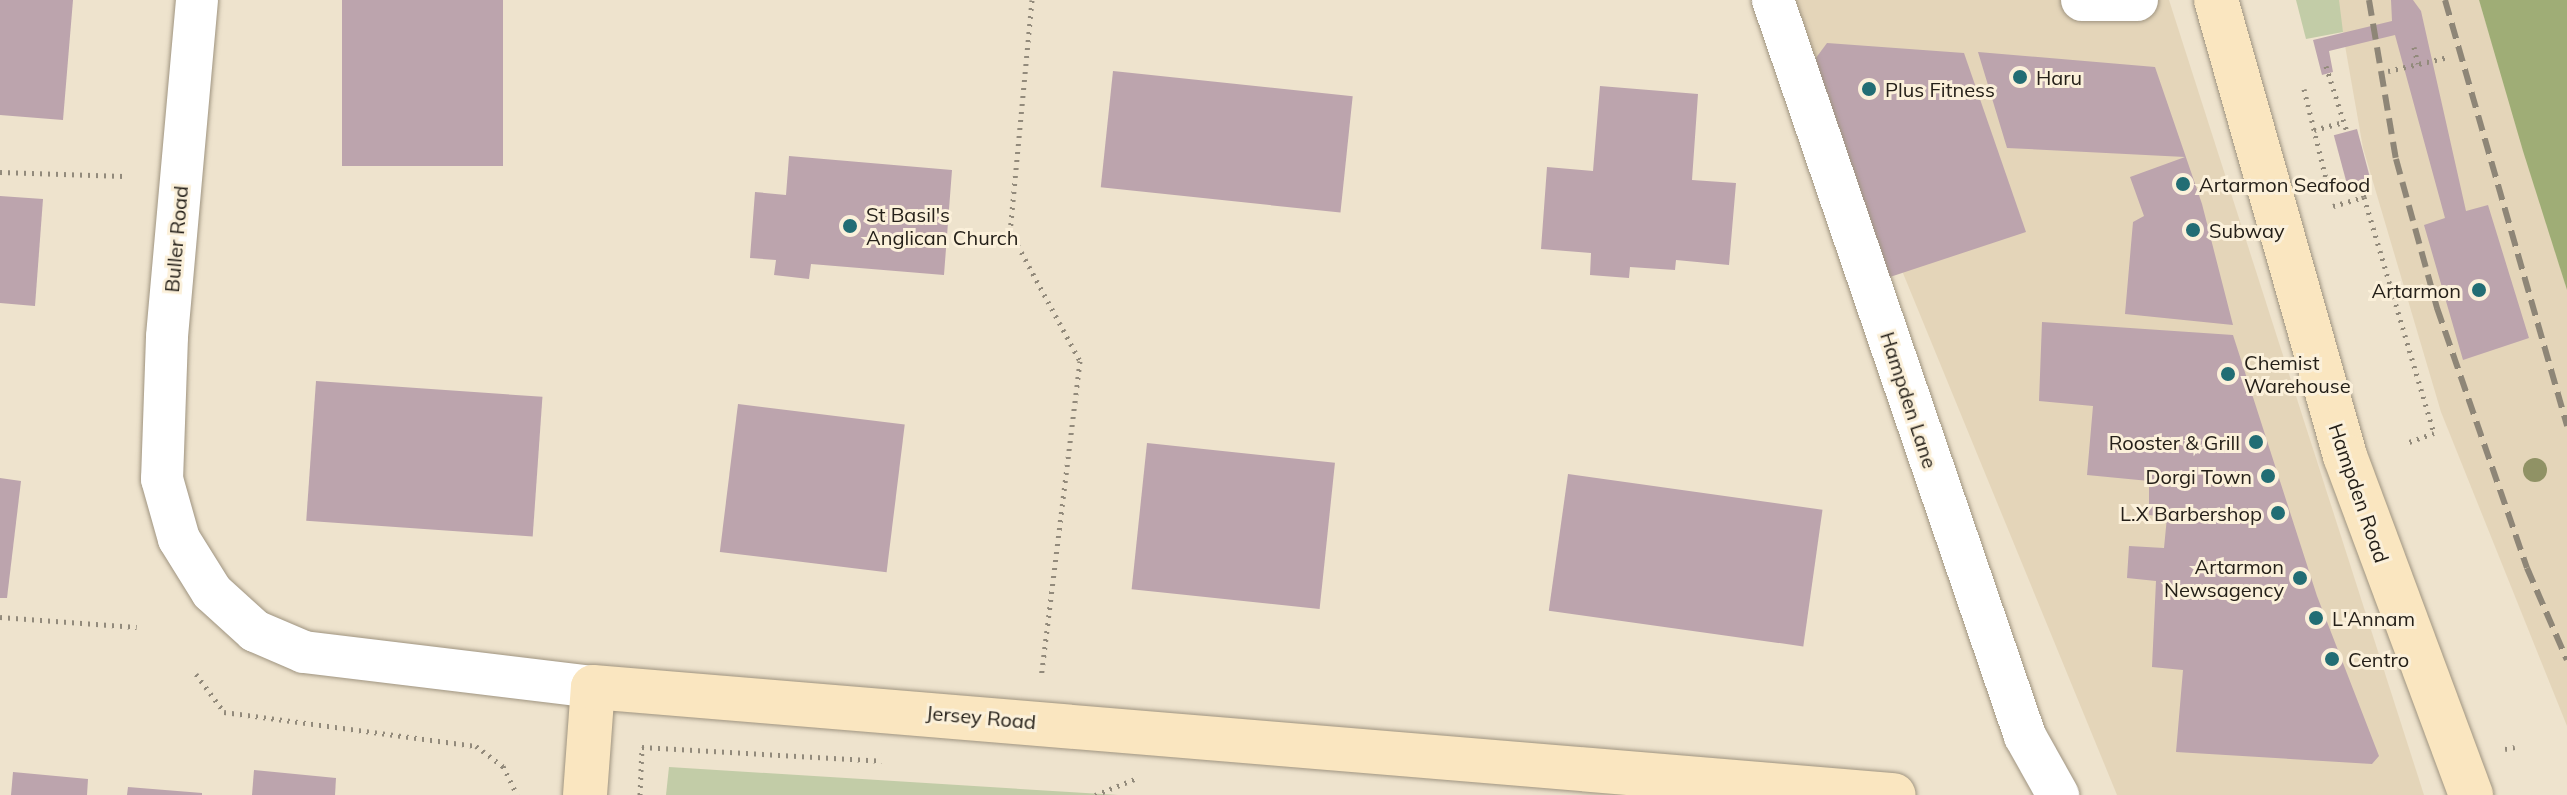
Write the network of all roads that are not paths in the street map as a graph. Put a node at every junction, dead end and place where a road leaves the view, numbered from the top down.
1 (197, 0) edge
2 (1773, 0) edge
3 (2082, 0) edge
4 (2137, 0) edge
5 (2216, 0) edge
6 (162, 479) joint
7 (593, 687) junction
8 (1617, 784) edge
9 (585, 795) edge
10 (1894, 795) edge
11 (2058, 795) edge
12 (2471, 795) edge

1 - 6 street, Buller Road
2 - 11 street, Hampden Lane
3 - 4 street
5 - 12 street, Hampden Road
6 - 7 street, Jersey Road
7 - 8 street, Jersey Road
7 - 9 street
8 - 10 street, Jersey Road

